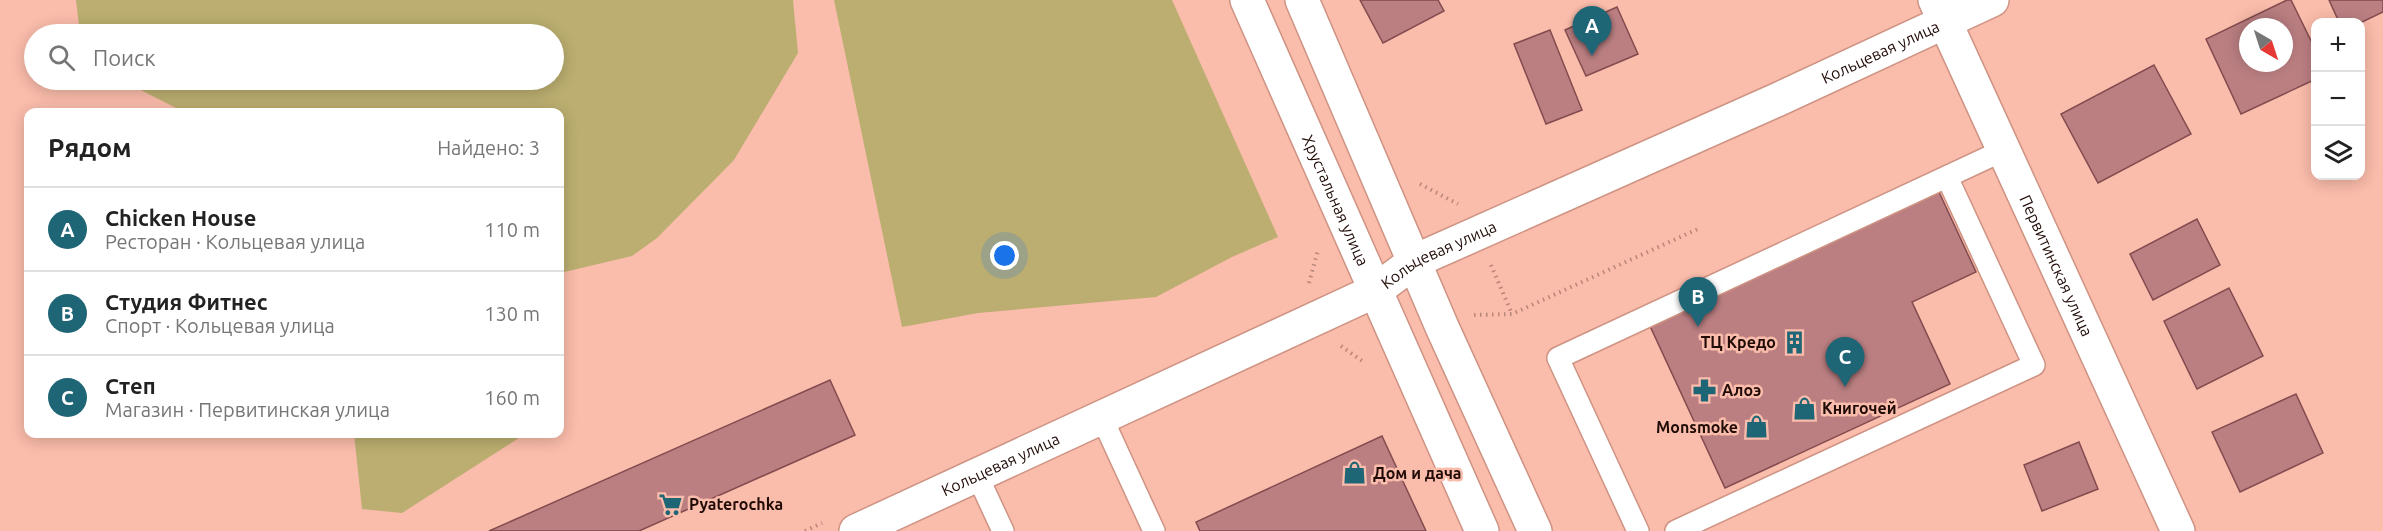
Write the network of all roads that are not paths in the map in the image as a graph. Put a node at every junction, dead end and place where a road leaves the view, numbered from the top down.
1 (1247, 0) edge
2 (1302, 0) edge
3 (1992, 0) edge
4 (1940, 11) edge
5 (2004, 150) junction
6 (1947, 177) junction
7 (1414, 261) junction
8 (1375, 291) junction
9 (1102, 418) junction
10 (977, 475) junction
11 (856, 531) edge
12 (1003, 531) edge
13 (1154, 531) edge
14 (1482, 531) edge
15 (1534, 531) edge
16 (1638, 531) edge
17 (1676, 531) edge
18 (2178, 531) edge

1 - 8 main road, Хрустальная улица
2 - 7 main road
3 - 4 main road, Кольцевая улица
4 - 5 main road, Первитинская улица
4 - 7 main road, Кольцевая улица
5 - 6 lane
5 - 18 main road, Первитинская улица
6 - 16 lane
6 - 17 lane
7 - 8 main road, Кольцевая улица
7 - 15 main road
8 - 9 main road, Кольцевая улица
8 - 14 main road, Хрустальная улица
9 - 10 main road, Кольцевая улица
9 - 13 lane
10 - 11 main road, Кольцевая улица
10 - 12 lane

